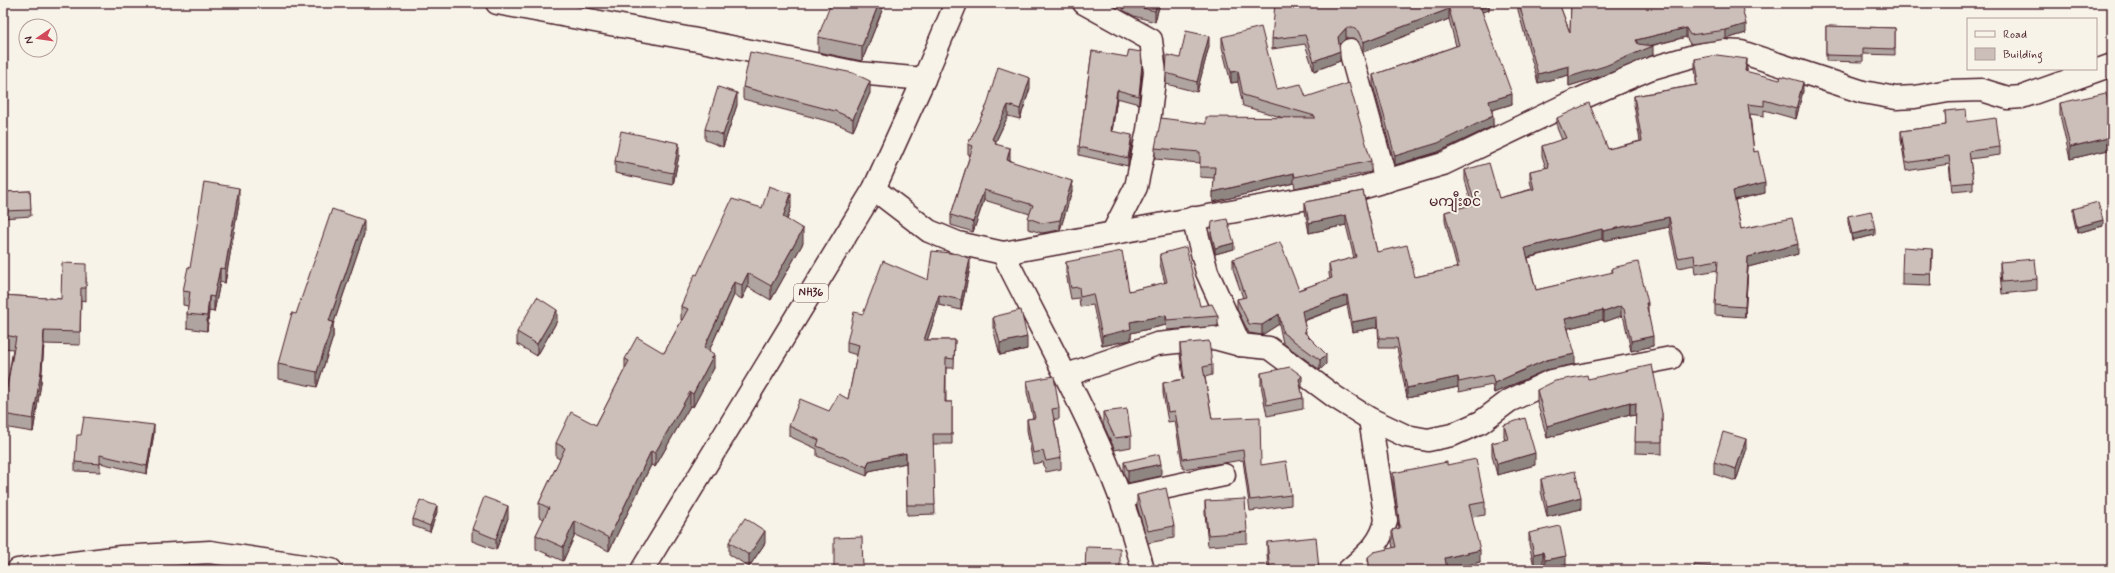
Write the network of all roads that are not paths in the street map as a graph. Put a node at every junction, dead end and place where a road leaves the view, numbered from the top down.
1 (497, 3) edge
2 (956, 3) edge
3 (1084, 3) edge
4 (1350, 50) dead end
5 (2112, 65) edge
6 (924, 79) junction
7 (1386, 181) junction
8 (874, 189) junction
9 (1193, 218) junction
10 (1114, 232) junction
11 (1003, 253) junction
12 (1240, 345) junction
13 (1671, 358) dead end
14 (1067, 375) junction
15 (1370, 419) junction
16 (1224, 475) dead end
17 (1121, 497) junction
18 (18, 570) edge
19 (328, 570) edge
20 (331, 570) edge
21 (642, 570) edge
22 (1143, 570) edge
23 (1349, 570) edge

1 - 6 main road
2 - 6 main road, NH36
3 - 10 main road
4 - 7 main road
5 - 7 main road
6 - 8 main road, NH36
7 - 9 main road
8 - 11 main road
8 - 21 main road, NH36
9 - 10 main road
9 - 12 main road
10 - 11 main road
11 - 14 main road
12 - 14 main road
12 - 15 main road
13 - 15 main road
14 - 17 main road
15 - 23 main road
16 - 17 main road
17 - 22 main road
18 - 19 main road
19 - 20 main road

